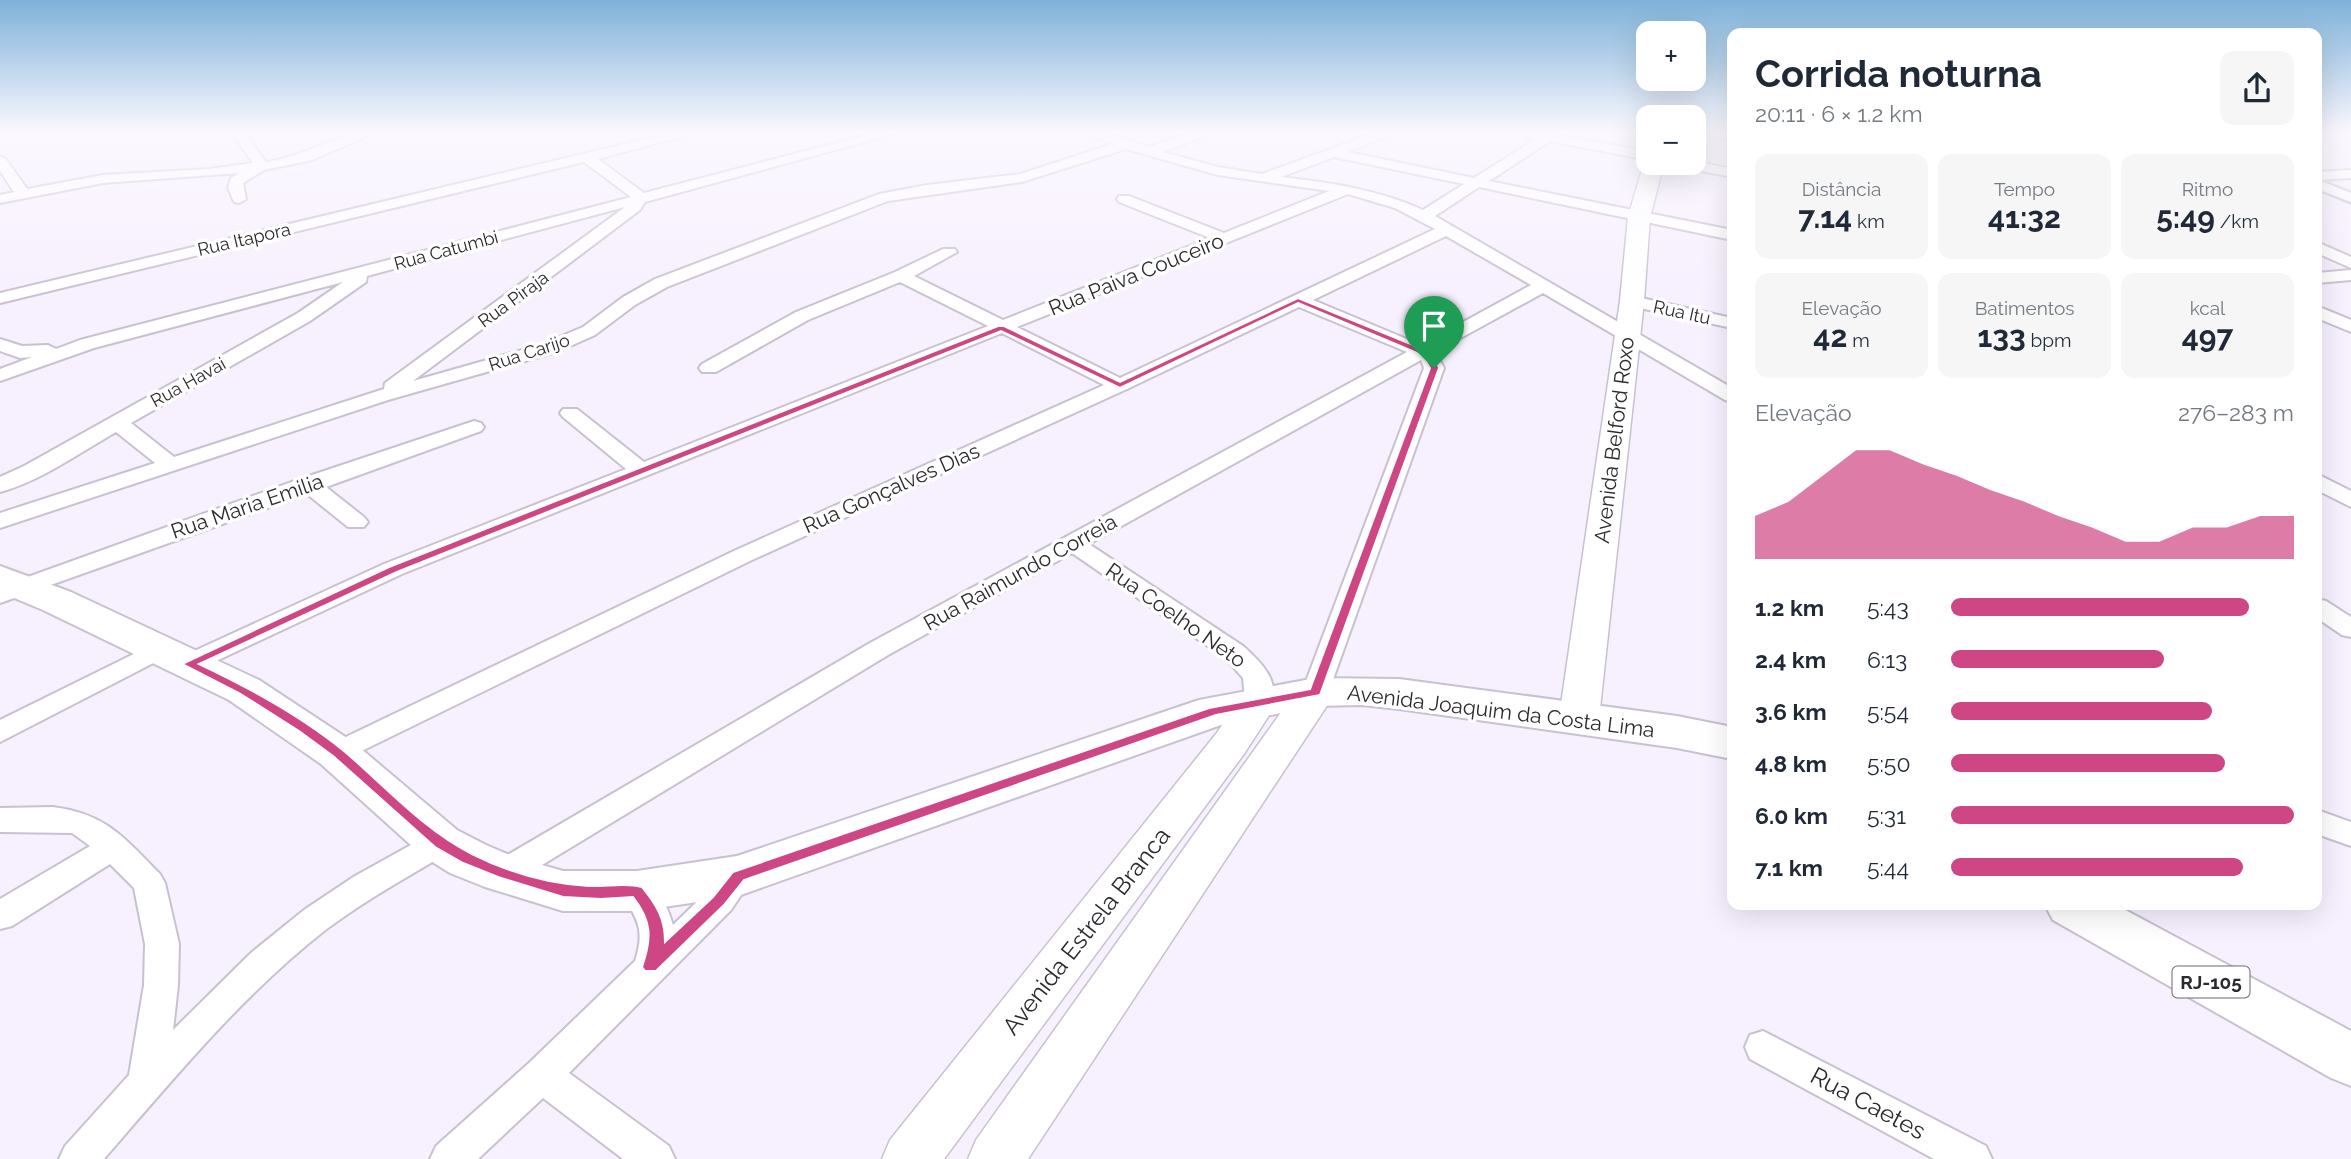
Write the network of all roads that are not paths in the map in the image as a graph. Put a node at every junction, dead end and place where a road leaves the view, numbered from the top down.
1 (17, 186) edge
2 (65, 186) edge
3 (235, 186) edge
4 (470, 186) edge
5 (625, 186) edge
6 (683, 186) edge
7 (951, 186) edge
8 (1323, 186) edge
9 (1474, 186) edge
10 (1488, 186) edge
11 (1648, 186) edge
12 (2322, 186) edge
13 (1348, 189) junction
14 (23, 194) junction
15 (640, 197) junction
16 (2351, 198) edge
17 (0, 199) edge
18 (1124, 199) dead end
19 (239, 200) dead end
20 (1424, 216) junction
21 (1639, 217) junction
22 (1448, 229) junction
23 (1727, 234) edge
24 (1224, 238) junction
25 (2322, 249) edge
26 (949, 252) dead end
27 (2351, 263) edge
28 (371, 270) junction
29 (2351, 275) edge
30 (901, 276) junction
31 (2322, 278) edge
32 (1544, 285) junction
33 (0, 298) edge
34 (1298, 300) junction
35 (1632, 301) junction
36 (2322, 313) edge
37 (1727, 322) edge
38 (2351, 327) edge
39 (1001, 328) junction
40 (1627, 334) junction
41 (0, 345) edge
42 (1425, 353) junction
43 (23, 358) junction
44 (709, 368) dead end
45 (0, 375) edge
46 (1120, 385) junction
47 (1727, 393) edge
48 (381, 396) junction
49 (570, 413) dead end
50 (116, 422) junction
51 (474, 427) dead end
52 (171, 465) junction
53 (642, 471) junction
54 (309, 484) junction
55 (2322, 484) edge
56 (0, 485) edge
57 (2351, 500) edge
58 (0, 521) edge
59 (356, 522) dead end
60 (1072, 543) junction
61 (7, 586) edge
62 (2322, 610) edge
63 (2351, 629) edge
64 (173, 657) junction
65 (1315, 692) junction
66 (1259, 700) junction
67 (1579, 718) junction
68 (0, 732) edge
69 (1727, 742) edge
70 (337, 753) junction
71 (0, 821) edge
72 (2322, 824) edge
73 (2351, 834) edge
74 (440, 843) junction
75 (113, 847) junction
76 (503, 873) junction
77 (738, 876) junction
78 (637, 891) junction
79 (2080, 910) edge
80 (0, 916) edge
81 (650, 967) junction
82 (1763, 1047) dead end
83 (2351, 1060) edge
84 (542, 1075) junction
85 (147, 1082) junction
86 (79, 1159) edge
87 (450, 1159) edge
88 (655, 1159) edge
89 (910, 1159) edge
90 (996, 1159) edge
91 (1972, 1159) edge

1 - 14 street
2 - 14 street
3 - 19 street
4 - 33 street, Rua Itapora
5 - 15 street
6 - 15 street, Rua Catumbi
7 - 48 street, Rua Carijo
8 - 13 street
9 - 20 street
10 - 21 street
11 - 21 street, Avenida Belford Roxo
12 - 16 street
13 - 20 street
13 - 24 street, Rua Paiva Couceiro
14 - 17 street
15 - 28 street, Rua Catumbi
15 - 48 street, Rua Piraja
18 - 24 street
20 - 22 street
21 - 23 street
21 - 35 street, Avenida Belford Roxo
22 - 32 street
22 - 34 street, Rua Gonçalves Dias
24 - 39 street, Rua Paiva Couceiro
25 - 27 street
26 - 30 street
28 - 43 street, Rua Catumbi
28 - 50 street, Rua Havai
29 - 31 street
30 - 39 street
30 - 44 street
32 - 40 street
32 - 42 street, Rua Raimundo Correia
34 - 42 street
34 - 46 street, Rua Gonçalves Dias
35 - 37 street, Rua Itu
35 - 40 street, Avenida Belford Roxo
36 - 38 street
39 - 46 street
39 - 53 street, Rua Paiva Couceiro
40 - 47 street
40 - 67 street, Avenida Belford Roxo
41 - 43 street
42 - 60 street, Rua Raimundo Correia
42 - 65 street
43 - 45 street
46 - 70 street, Rua Gonçalves Dias
48 - 52 street, Rua Carijo
49 - 53 street
50 - 52 street
50 - 56 street, Rua Havai
51 - 54 street, Rua Maria Emilia
52 - 58 street, Rua Carijo
53 - 64 street, Rua Paiva Couceiro
54 - 59 street
54 - 61 street, Rua Maria Emilia
55 - 57 street
60 - 66 street, Rua Coelho Neto
60 - 76 street, Rua Raimundo Correia
61 - 64 main road, Avenida Joaquim da Costa Lima
62 - 63 street
64 - 68 street, Rua Paiva Couceiro
64 - 70 main road, Avenida Joaquim da Costa Lima
65 - 66 main road, Avenida Joaquim da Costa Lima
65 - 67 main road, Avenida Joaquim da Costa Lima
65 - 90 street
66 - 77 main road, Avenida Joaquim da Costa Lima
66 - 89 street, Avenida Estrela Branca
67 - 69 main road, Avenida Joaquim da Costa Lima
70 - 74 main road, Avenida Joaquim da Costa Lima
71 - 75 street
72 - 73 street
74 - 76 main road, Avenida Joaquim da Costa Lima
74 - 85 street
75 - 80 street
75 - 85 street
76 - 78 main road, Avenida Joaquim da Costa Lima
77 - 78 main road, Avenida Joaquim da Costa Lima
77 - 81 street
78 - 81 street
79 - 83 main road, RJ-105
81 - 84 street
82 - 91 street, Rua Caetes
84 - 87 street
84 - 88 street
85 - 86 street

